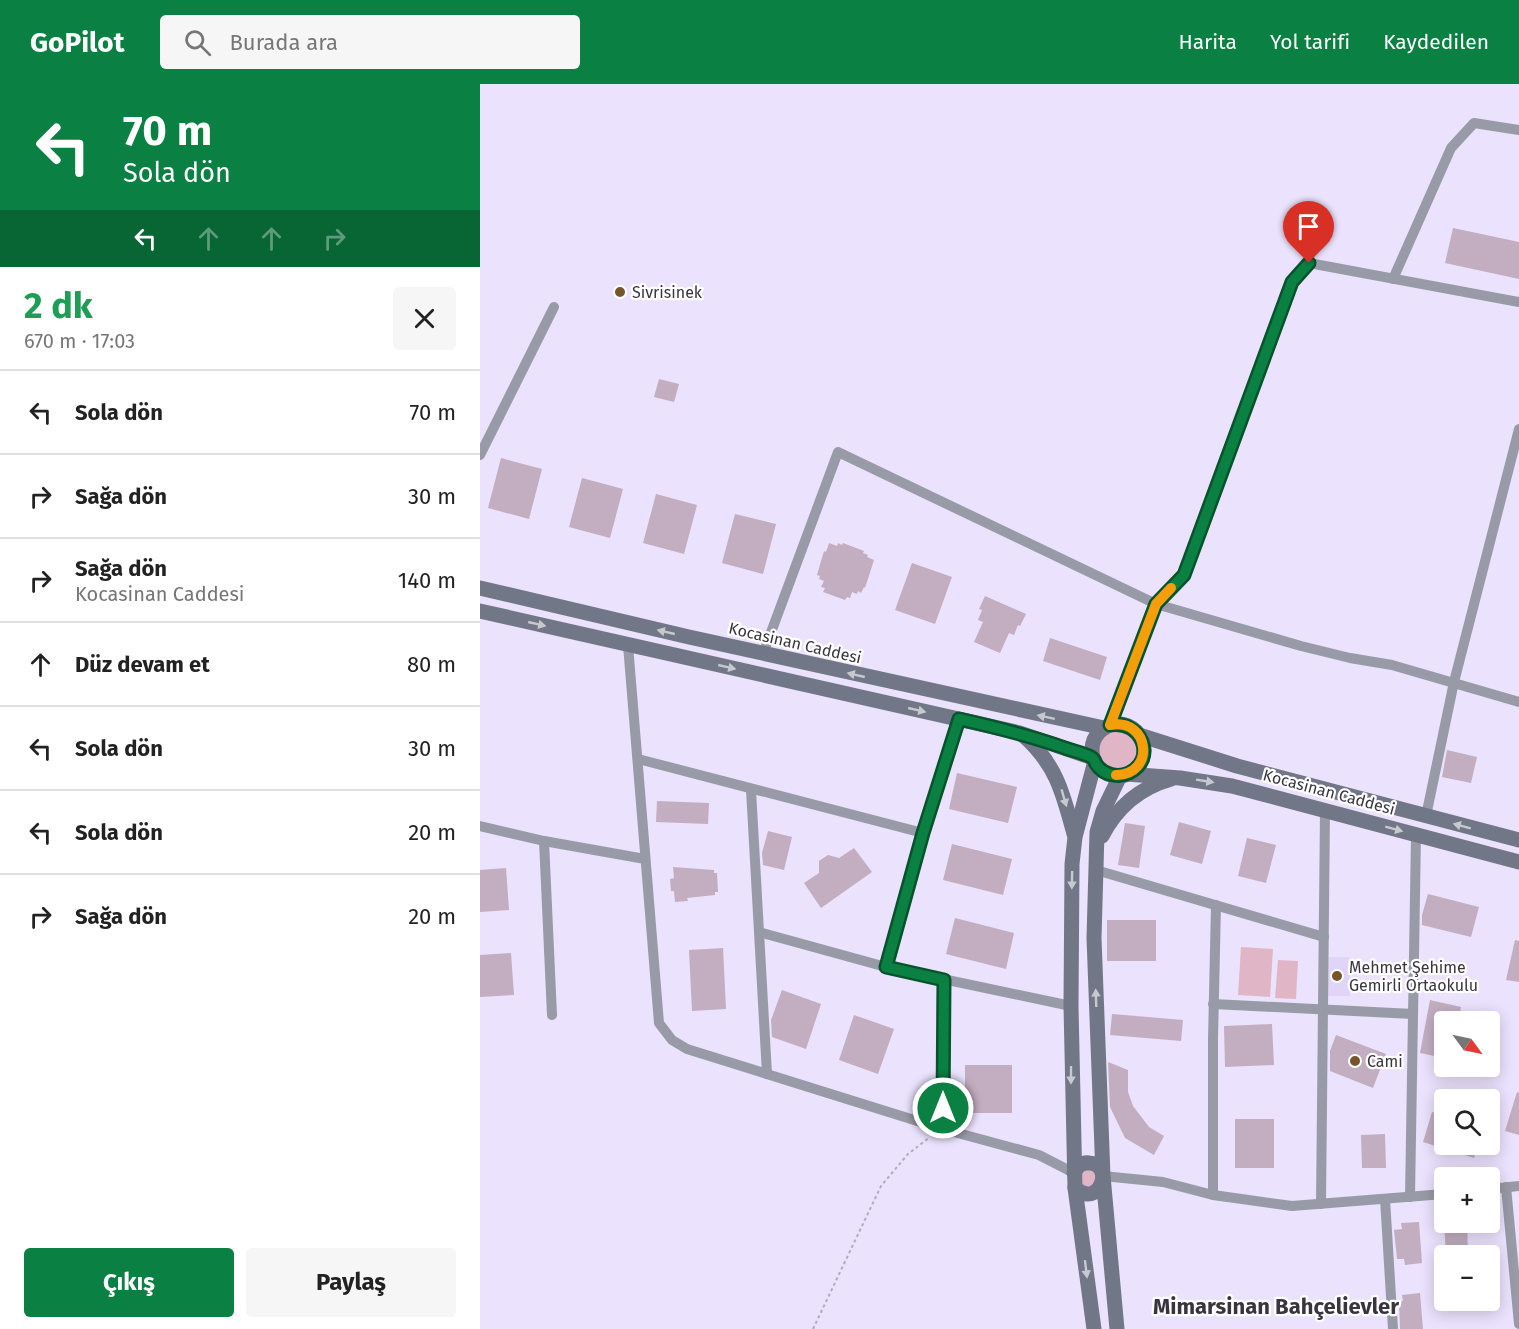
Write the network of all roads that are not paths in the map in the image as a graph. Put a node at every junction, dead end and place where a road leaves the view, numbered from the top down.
1 (1519, 130) edge
2 (1393, 279) junction
3 (1519, 302) edge
4 (554, 308) dead end
5 (1519, 429) edge
6 (480, 454) edge
7 (480, 588) edge
8 (1156, 604) junction
9 (480, 610) edge
10 (628, 645) junction
11 (763, 654) junction
12 (1454, 682) junction
13 (1519, 702) edge
14 (959, 719) junction
15 (1107, 727) junction
16 (1020, 733) junction
17 (1139, 735) junction
18 (638, 759) junction
19 (1094, 760) junction
20 (1123, 775) junction
21 (1180, 778) junction
22 (751, 790) junction
23 (1325, 810) junction
24 (1426, 816) junction
25 (480, 826) edge
26 (923, 833) junction
27 (1416, 835) junction
28 (1075, 837) junction
29 (1519, 840) edge
30 (544, 841) junction
31 (1097, 847) junction
32 (645, 859) junction
33 (1519, 862) edge
34 (1096, 870) junction
35 (1216, 905) junction
36 (759, 932) junction
37 (1324, 937) junction
38 (886, 967) junction
39 (944, 980) junction
40 (1213, 1004) junction
41 (1071, 1006) junction
42 (1323, 1010) junction
43 (1413, 1014) junction
44 (552, 1015) dead end
45 (767, 1074) junction
46 (943, 1129) junction
47 (1103, 1176) junction
48 (1074, 1180) junction
49 (1519, 1186) edge
50 (1506, 1187) junction
51 (1500, 1188) edge
52 (1213, 1195) junction
53 (1434, 1195) edge
54 (1410, 1197) junction
55 (1385, 1199) junction
56 (1321, 1204) junction
57 (1519, 1324) edge
58 (1094, 1329) edge
59 (1118, 1329) edge
60 (1393, 1329) edge

1 - 2 street
2 - 3 street
2 - 8 street
4 - 6 street
5 - 12 street
11 -> 7 main road, Kocasinan Caddesi
8 - 11 street
8 - 12 street
8 - 15 street
9 -> 10 main road
10 -> 14 main road
10 - 18 street
15 -> 11 main road, Kocasinan Caddesi
12 - 13 street
12 - 24 street
14 - 16 main road
14 - 26 street
15 - 17 main road
15 - 19 main road
16 - 19 main road
16 -> 28 main road
17 - 20 main road
17 - 24 main road, Kocasinan Caddesi
18 - 22 street
18 - 32 street
19 - 20 main road
19 - 28 main road
20 - 21 main road, Kocasinan Caddesi
20 - 31 main road
21 -> 23 main road, Kocasinan Caddesi
21 - 31 main road
22 - 26 street
22 - 36 street
23 -> 27 main road, Kocasinan Caddesi
23 - 37 street
29 -> 24 main road, Kocasinan Caddesi
25 - 30 street
26 - 38 street
27 - 33 main road, Kocasinan Caddesi
27 - 43 street
28 -> 41 main road
30 - 32 street
30 - 44 street
31 - 34 main road
32 - 45 street
34 - 35 street
47 -> 34 main road
35 - 37 street
35 - 40 street
36 - 38 street
36 - 45 street
37 - 42 street
38 - 39 street
39 - 41 street
39 - 46 street
40 - 42 street
40 - 52 street
41 -> 48 main road
42 - 43 street
42 - 56 street
43 - 54 street
45 - 46 street
46 - 48 street
47 - 48 main road
47 - 48 main road
47 - 52 street
47 - 59 main road
48 -> 58 main road
49 - 50 street
50 - 51 street
50 - 57 street
52 - 56 street
53 - 54 street
54 - 55 street
55 - 56 street
55 - 60 street

